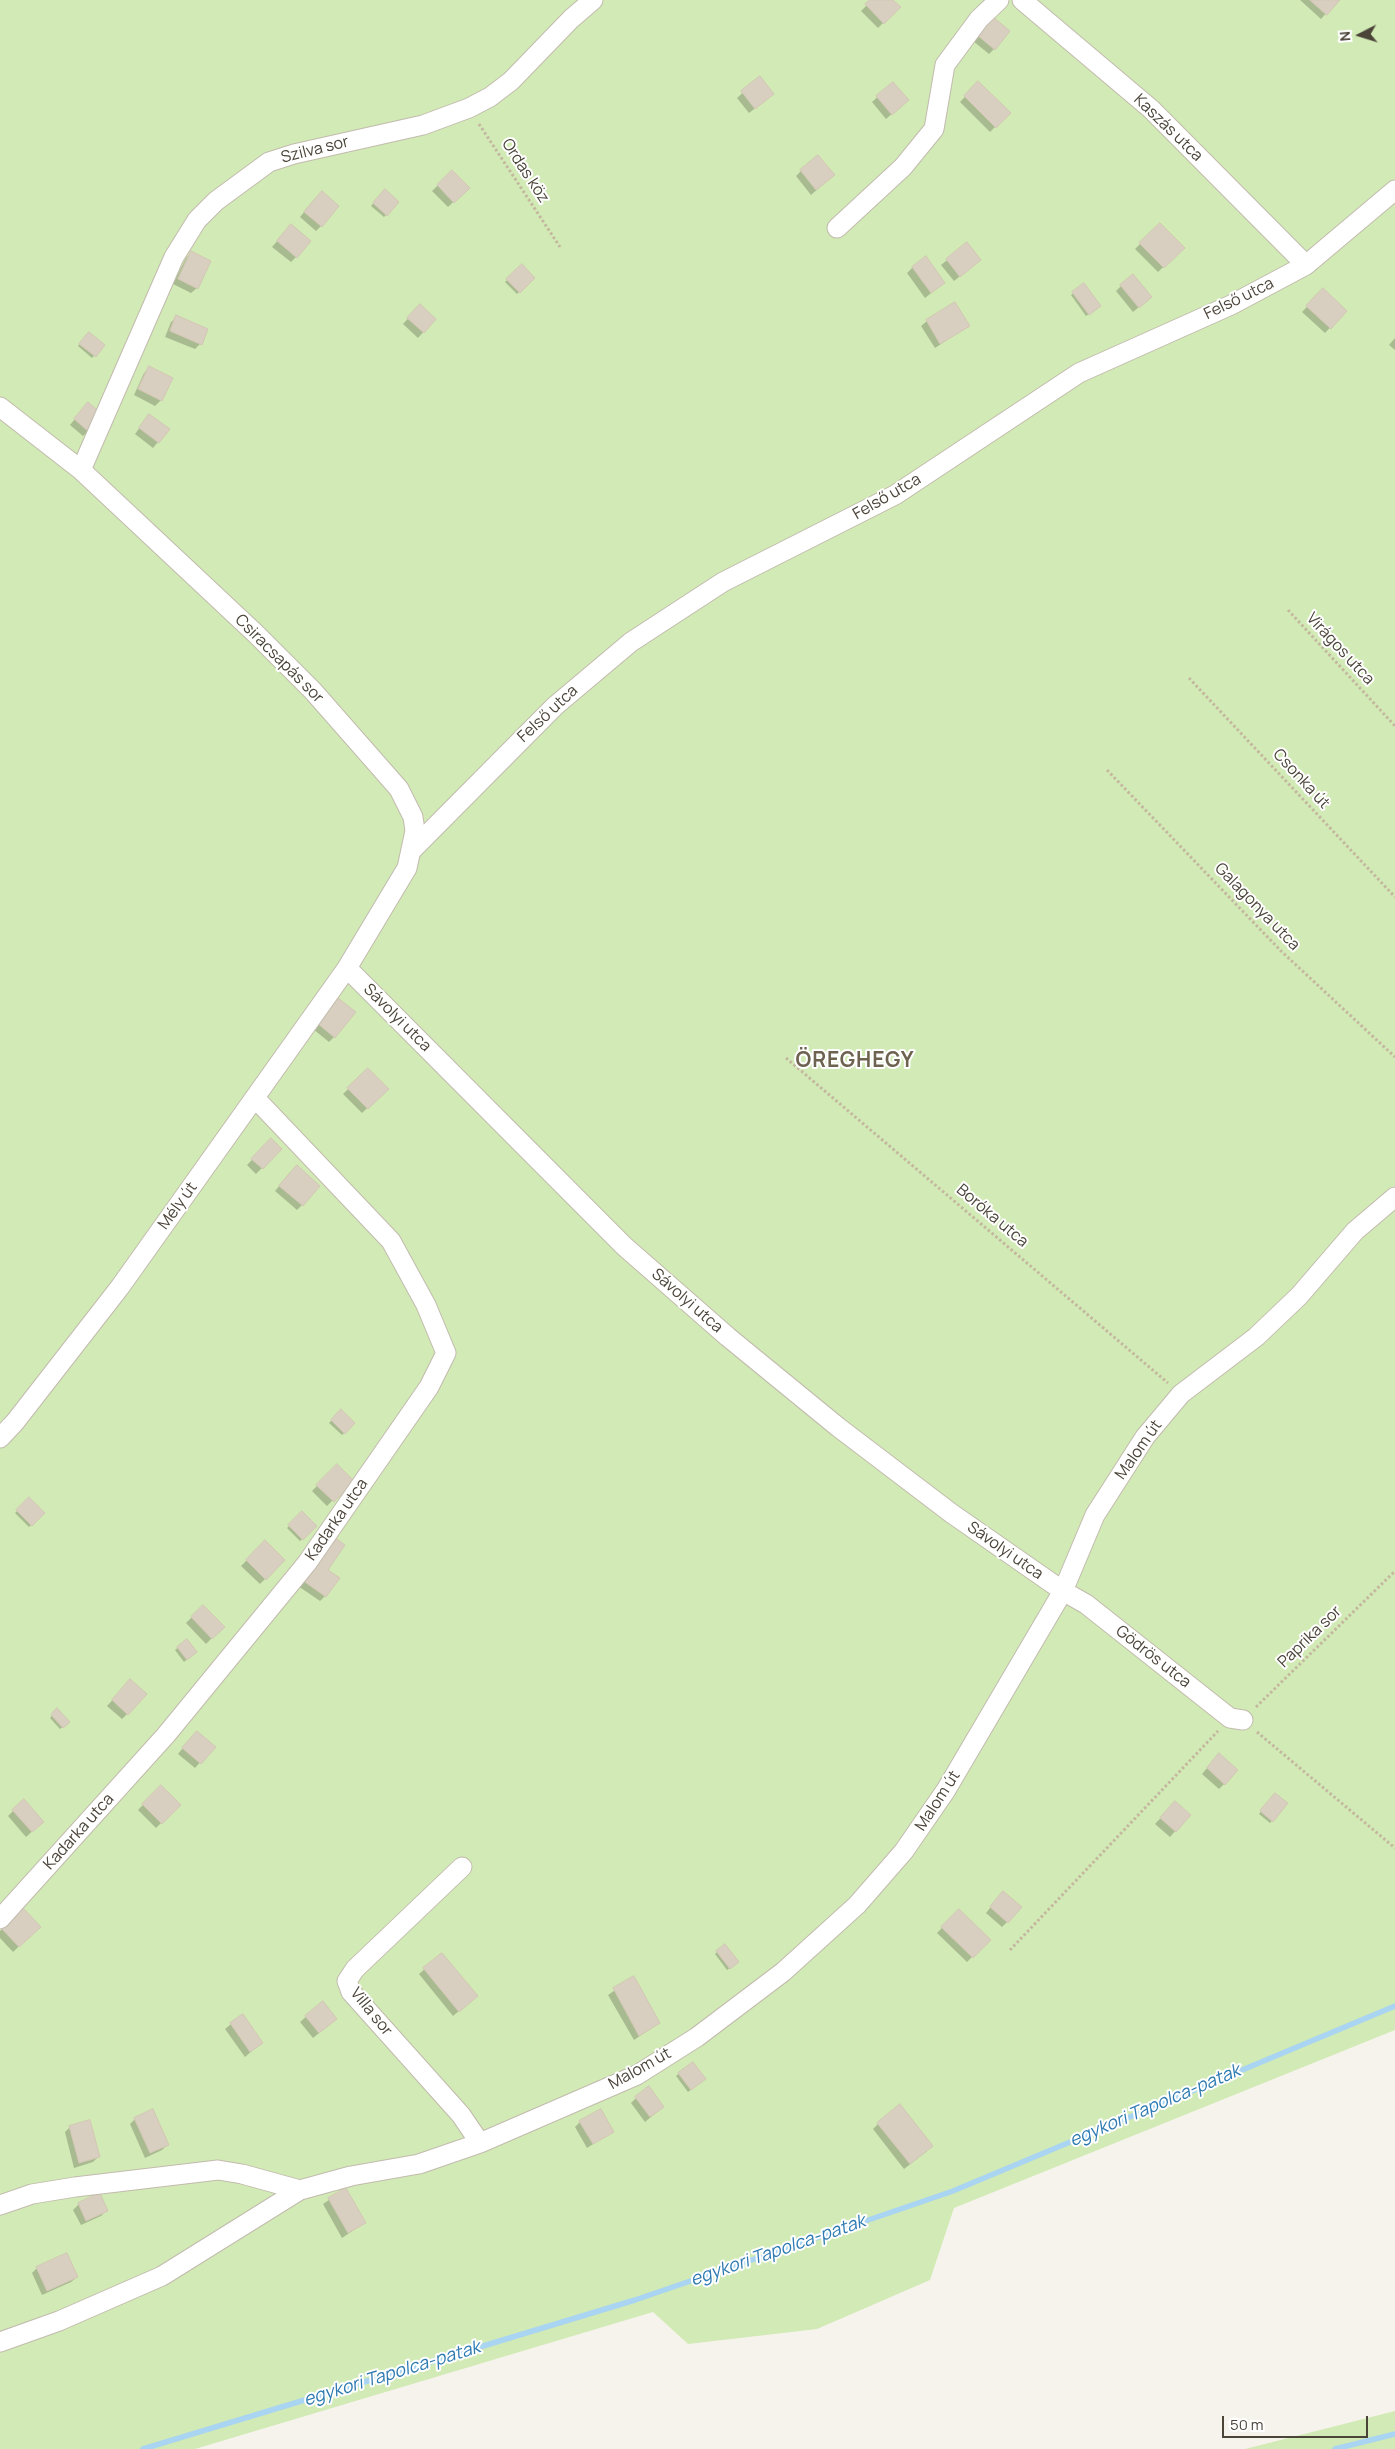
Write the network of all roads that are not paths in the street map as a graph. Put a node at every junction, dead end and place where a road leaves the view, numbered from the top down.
1 (593, 0) edge
2 (999, 0) edge
3 (1022, 0) edge
4 (1395, 190) edge
5 (837, 228) dead end
6 (1306, 264) junction
7 (0, 407) edge
8 (81, 470) junction
9 (412, 850) junction
10 (347, 968) junction
11 (255, 1098) junction
12 (1395, 1197) edge
13 (0, 1438) edge
14 (1063, 1591) junction
15 (1237, 1719) road end
16 (462, 1868) dead end
17 (0, 1919) edge
18 (480, 2143) junction
19 (300, 2190) junction
20 (0, 2205) edge
21 (0, 2342) edge

1 - 8 street, Szilva sor
2 - 5 street
3 - 6 street, Kaszás utca
4 - 6 street, Felső utca
6 - 9 street, Felső utca
7 - 8 street, Csiracsapás sor
8 - 9 street, Csiracsapás sor
9 - 10 street, Csiracsapás sor
10 - 11 street, Mély út
10 - 14 street, Sávolyi utca
11 - 13 street, Mély út
11 - 17 street, Kadarka utca
12 - 14 street, Malom út
14 - 15 street, Gödrös utca
14 - 18 street, Malom út
16 - 18 street, Villa sor
18 - 19 street, Malom út
19 - 20 street
19 - 21 street

